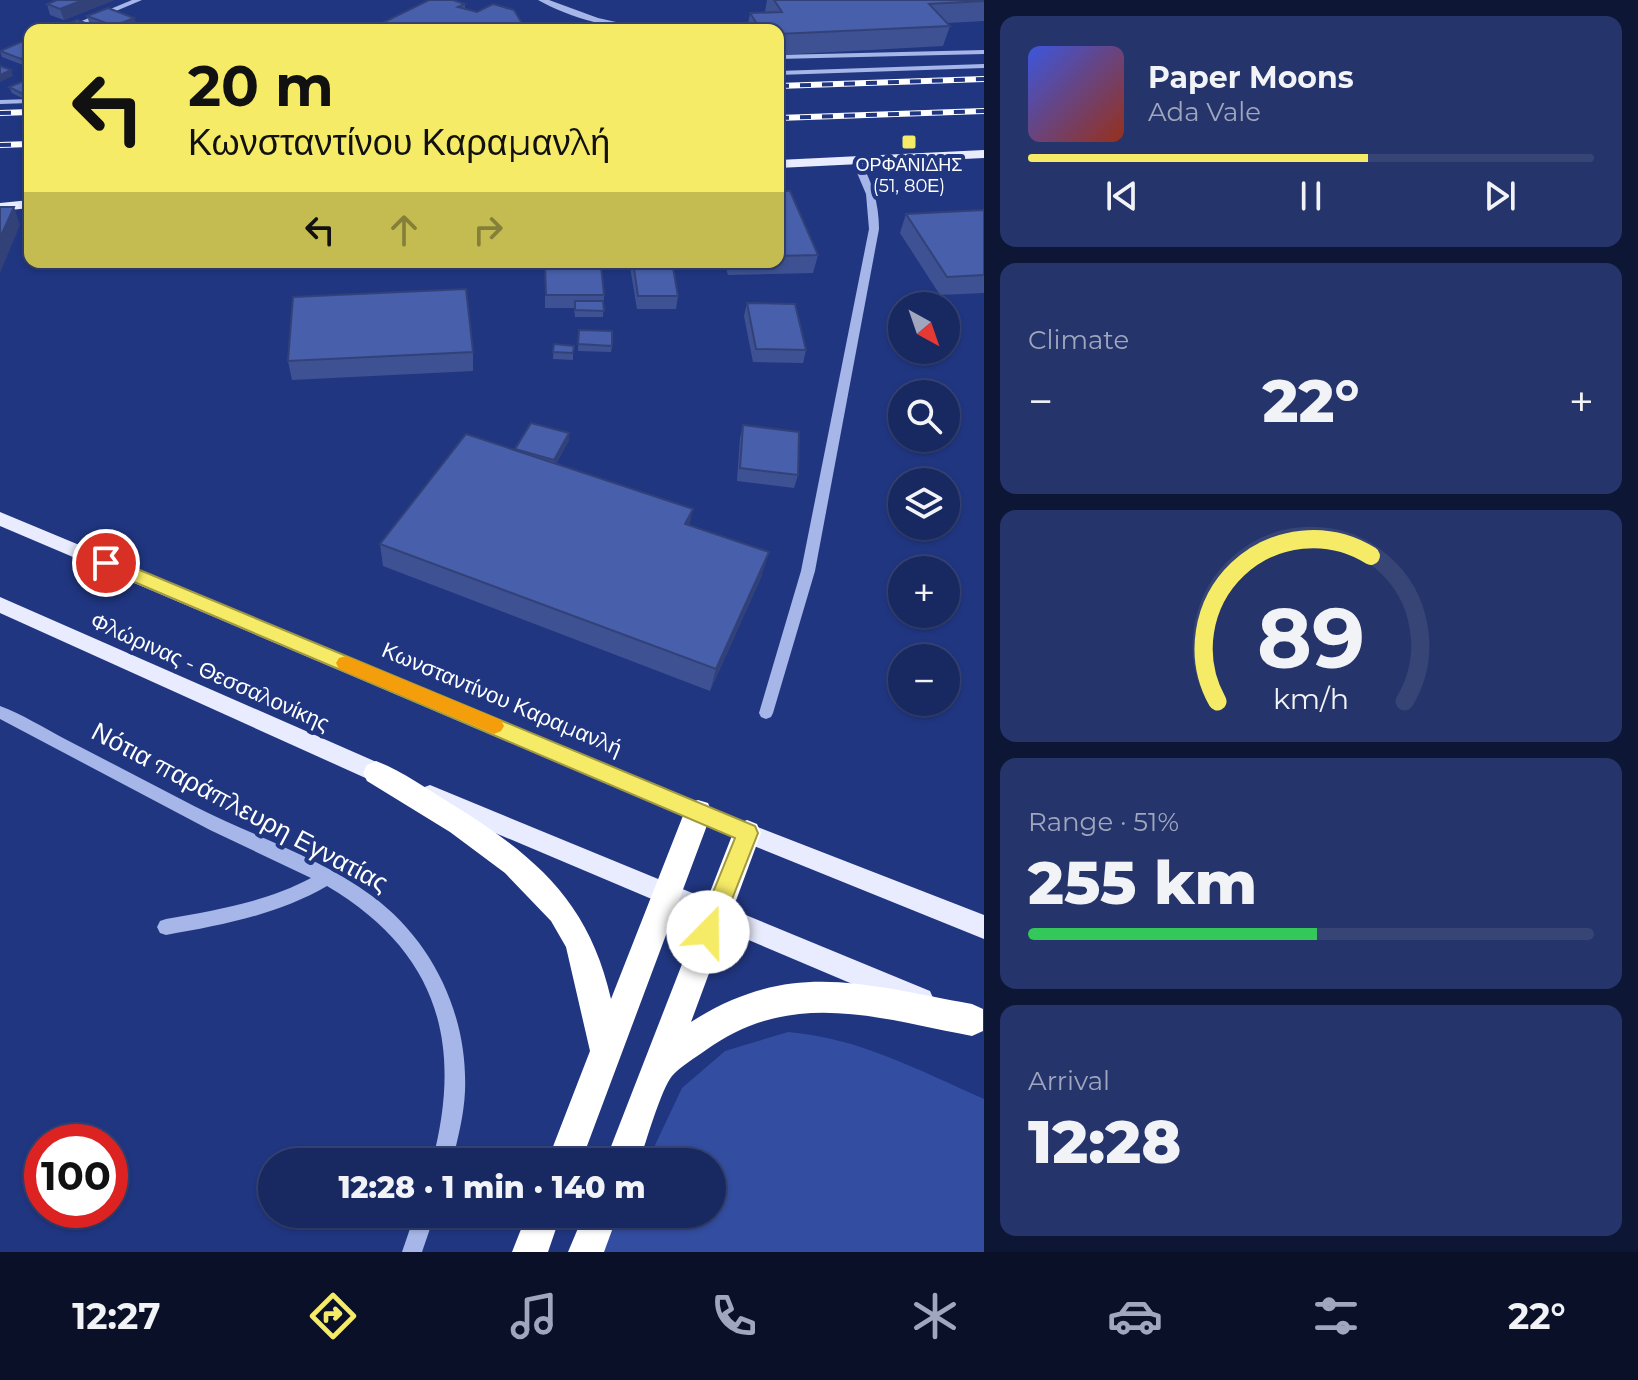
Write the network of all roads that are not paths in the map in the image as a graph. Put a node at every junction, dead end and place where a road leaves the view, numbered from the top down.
1 (138, 0) edge
2 (542, 0) edge
3 (79, 24) edge
4 (617, 24) edge
5 (984, 52) edge
6 (784, 57) edge
7 (984, 66) edge
8 (784, 73) edge
9 (24, 101) edge
10 (0, 102) edge
11 (984, 154) edge
12 (856, 161) junction
13 (784, 164) edge
14 (0, 194) edge
15 (24, 195) edge
16 (24, 205) edge
17 (0, 207) edge
18 (0, 519) edge
19 (0, 605) edge
20 (0, 712) edge
21 (766, 713) dead end
22 (376, 773) junction
23 (698, 812) junction
24 (747, 833) junction
25 (326, 878) junction
26 (664, 895) junction
27 (715, 916) junction
28 (166, 927) dead end
29 (984, 927) edge
30 (978, 1023) edge
31 (606, 1050) junction
32 (660, 1065) junction
33 (446, 1148) edge
34 (569, 1148) edge
35 (627, 1148) edge
36 (420, 1228) edge
37 (539, 1228) edge
38 (595, 1228) edge
39 (412, 1252) edge
40 (530, 1252) edge
41 (586, 1252) edge

1 - 3 street
2 - 4 street
5 - 6 street
7 - 8 street
9 - 10 street
11 - 12 main road
12 - 13 main road
12 - 21 street
14 - 15 main road
16 - 17 main road
18 - 23 main road, Κωνσταντίνου Καραμανλή
19 - 22 main road, Φλώρινας - Θεσσαλονίκης
20 - 25 street, Νότια παράπλευρη Εγνατίας
22 - 26 main road
22 - 31 highway
23 - 24 main road, Κωνσταντίνου Καραμανλή
23 - 26 highway
24 - 27 highway
24 - 29 main road, Κωνσταντίνου Καραμανλή
25 - 28 street
25 - 33 street, Νότια παράπλευρη Εγνατίας
26 - 27 main road
26 - 31 highway
27 - 30 main road
27 - 32 highway
30 - 32 highway
31 - 34 highway
32 - 35 highway
36 - 39 street
37 - 40 highway
38 - 41 highway

